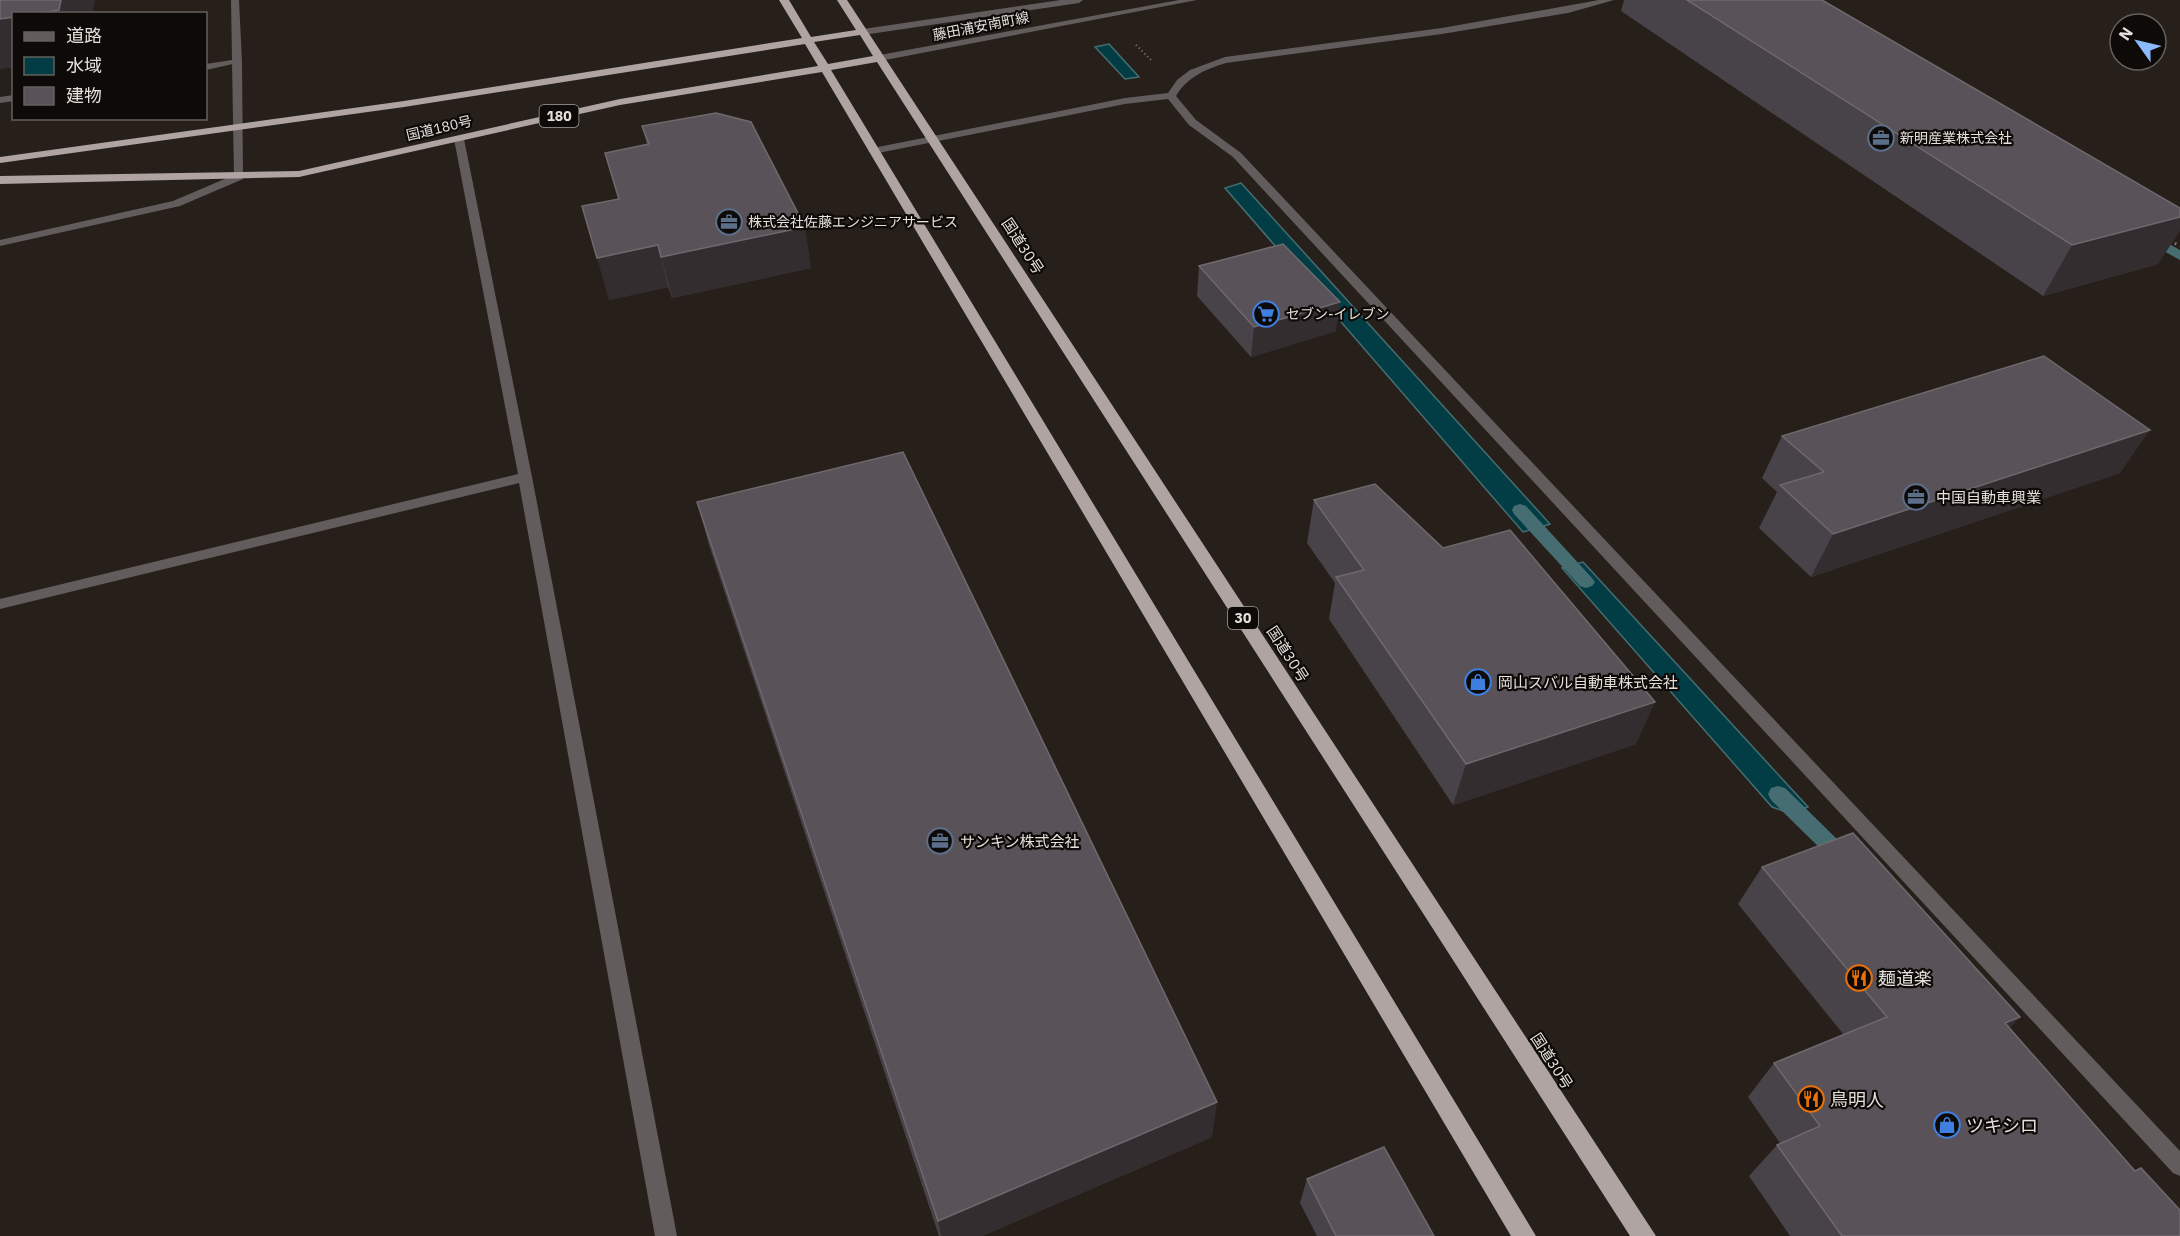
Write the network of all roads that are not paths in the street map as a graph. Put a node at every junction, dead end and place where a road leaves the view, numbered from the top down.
1 (236, 0) edge
2 (784, 0) edge
3 (842, 0) edge
4 (1079, 0) edge
5 (1193, 0) edge
6 (1610, 0) edge
7 (863, 32) junction
8 (808, 40) junction
9 (880, 58) junction
10 (237, 62) junction
11 (207, 67) edge
12 (825, 69) junction
13 (1171, 96) junction
14 (238, 127) junction
15 (459, 138) junction
16 (933, 139) junction
17 (873, 151) junction
18 (0, 160) edge
19 (239, 177) junction
20 (0, 180) edge
21 (0, 243) edge
22 (525, 477) junction
23 (0, 604) edge
24 (2180, 1166) edge
25 (666, 1236) edge
26 (1524, 1236) edge
27 (1644, 1236) edge

1 - 10 street
2 - 8 highway
3 - 7 highway, 国道30号 / 30
4 - 7 street, 藤田浦安南町線
5 - 9 street, 藤田浦安南町線
6 - 13 street
7 - 8 highway, 国道180号
7 - 9 highway, 国道30号 / 30
8 - 12 highway
8 - 14 highway, 国道180号
9 - 12 highway, 国道180号 / 180
9 - 16 highway, 国道30号 / 30
10 - 11 street
10 - 14 street
12 - 15 highway, 国道180号 / 180
12 - 17 highway
13 - 16 street
13 - 24 street
14 - 18 highway, 国道180号
14 - 19 street
15 - 19 highway, 国道180号 / 180
15 - 22 street
16 - 17 street
16 - 27 highway, 国道30号 / 30
17 - 26 highway
19 - 20 highway, 国道180号 / 180
19 - 21 street
22 - 23 street
22 - 25 street

